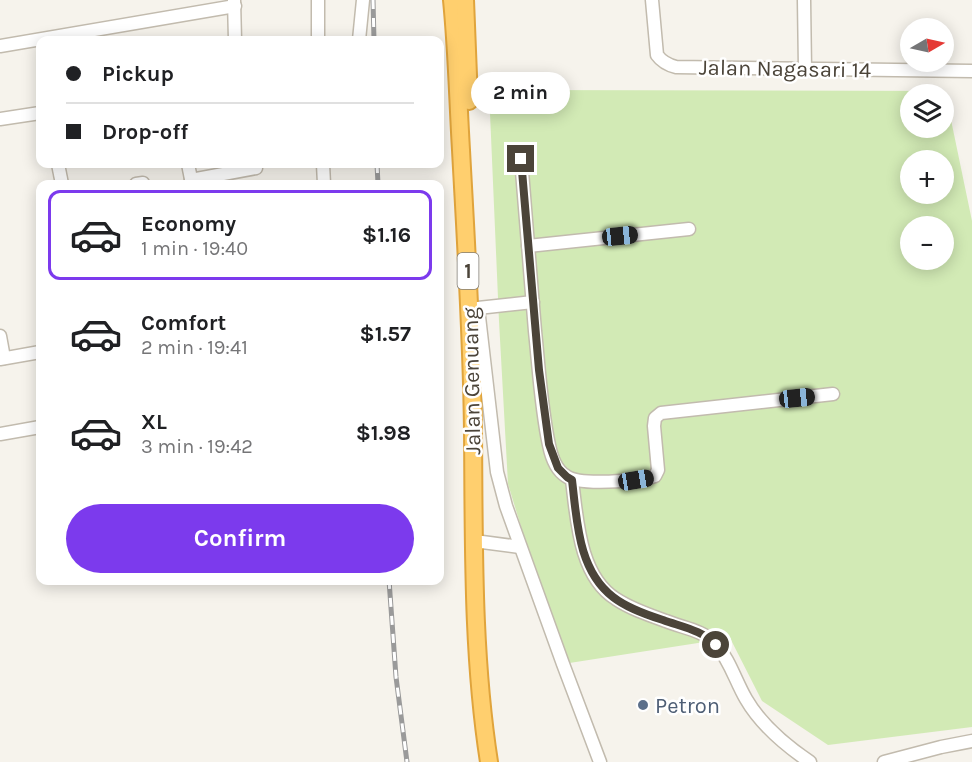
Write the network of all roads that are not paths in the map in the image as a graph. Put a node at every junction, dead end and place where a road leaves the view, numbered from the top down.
1 (318, 0) edge
2 (363, 0) edge
3 (441, 0) edge
4 (452, 0) edge
5 (465, 0) edge
6 (652, 0) edge
7 (804, 0) edge
8 (234, 3) edge
9 (54, 36) edge
10 (235, 36) edge
11 (318, 36) edge
12 (359, 36) edge
13 (36, 39) edge
14 (0, 46) edge
15 (805, 69) junction
16 (972, 71) edge
17 (459, 110) junction
18 (36, 113) edge
19 (0, 119) edge
20 (521, 159) dead end
21 (256, 168) dead end
22 (201, 180) edge
23 (689, 229) dead end
24 (528, 246) junction
25 (533, 302) junction
26 (478, 308) junction
27 (0, 336) edge
28 (36, 353) edge
29 (2, 359) edge
30 (833, 394) dead end
31 (36, 428) edge
32 (0, 434) edge
33 (572, 480) junction
34 (478, 542) junction
35 (520, 548) junction
36 (972, 741) edge
37 (489, 762) edge
38 (496, 762) edge
39 (600, 762) edge
40 (810, 762) edge
41 (884, 762) edge

1 - 11 street
2 - 12 street
3 - 17 highway
4 - 17 highway, Jalan Genuang / 1
5 - 26 highway, Jalan Genuang / 1
6 - 15 street, Jalan Nagasari 14
7 - 15 street
8 - 9 street
8 - 10 street
13 - 14 street
15 - 16 street, Jalan Nagasari 14
17 - 34 highway, Jalan Genuang / 1
18 - 19 street
20 - 24 street
21 - 22 street
23 - 24 street
24 - 25 street
25 - 26 street
25 - 33 street
26 - 34 highway, Jalan Genuang / 1
26 - 35 street
27 - 29 street
28 - 29 street
30 - 33 street
31 - 32 street
33 - 40 street
34 - 35 street
34 - 37 highway, Jalan Genuang / 1
34 - 38 highway, Jalan Genuang / 1
35 - 39 street
36 - 41 street

